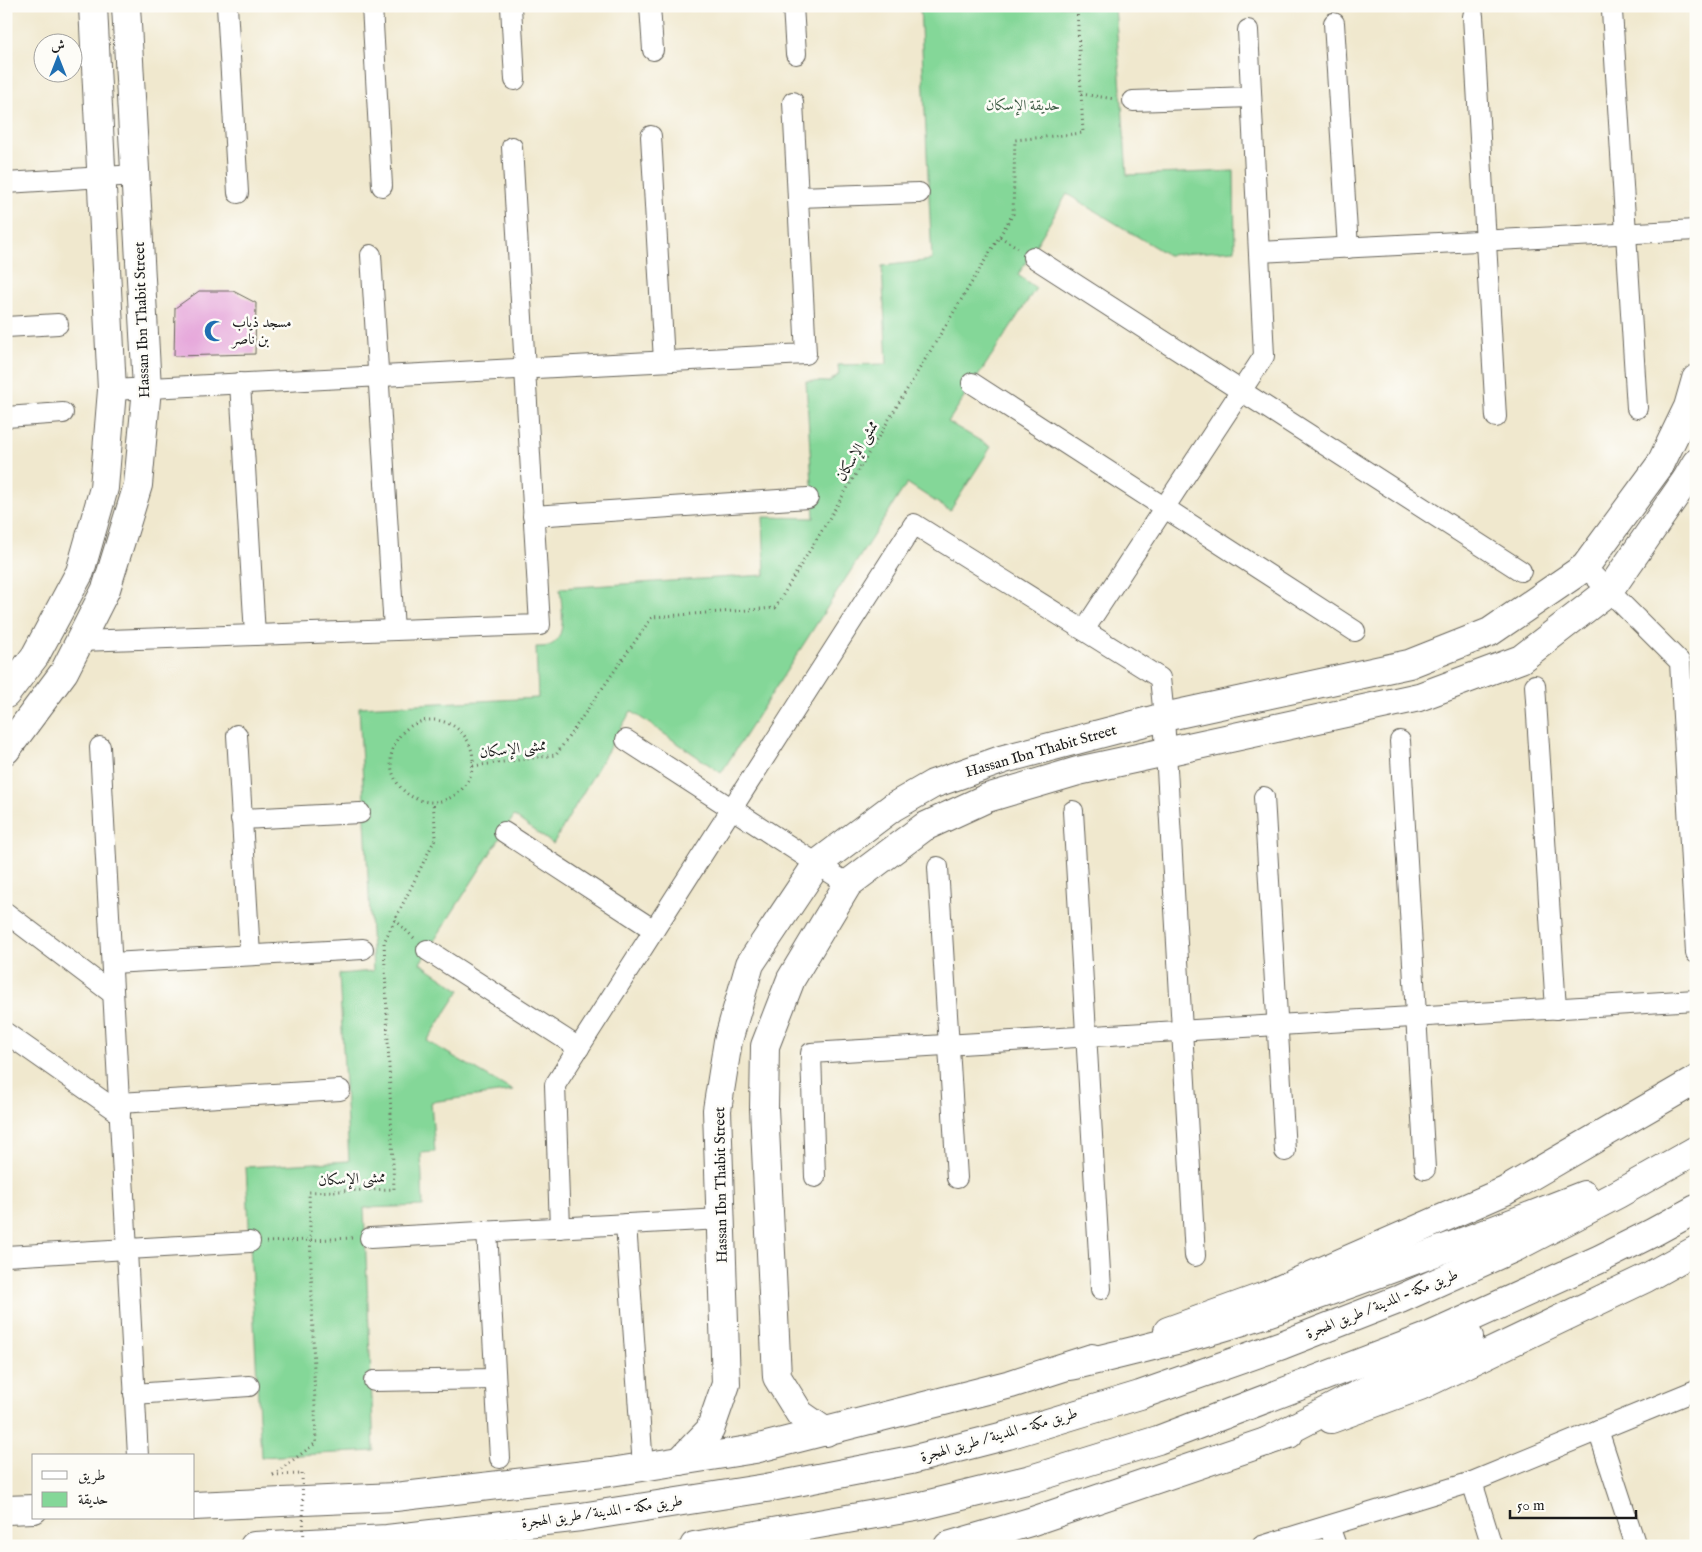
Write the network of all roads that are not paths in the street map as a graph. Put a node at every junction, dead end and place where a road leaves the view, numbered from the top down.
1 (93, 6) edge
2 (126, 6) edge
3 (227, 6) edge
4 (372, 6) edge
5 (511, 6) edge
6 (650, 6) edge
7 (793, 6) edge
8 (1612, 11) dead end
9 (1473, 16) dead end
10 (1334, 23) dead end
11 (1248, 30) dead end
12 (653, 50) dead end
13 (796, 54) dead end
14 (515, 80) dead end
15 (1251, 97) junction
16 (1133, 101) road end
17 (793, 102) dead end
18 (651, 136) dead end
19 (512, 147) dead end
20 (136, 175) junction
21 (102, 177) junction
22 (6, 183) edge
23 (382, 186) dead end
24 (238, 193) dead end
25 (919, 193) dead end
26 (798, 197) junction
27 (1696, 230) edge
28 (1626, 234) junction
29 (1486, 241) junction
30 (1348, 248) junction
31 (1259, 252) junction
32 (370, 255) dead end
33 (1033, 257) dead end
34 (58, 324) dead end
35 (6, 327) edge
36 (664, 361) junction
37 (524, 368) junction
38 (378, 376) junction
39 (1696, 379) edge
40 (240, 383) junction
41 (972, 383) dead end
42 (147, 388) junction
43 (112, 390) junction
44 (1241, 391) junction
45 (1637, 408) dead end
46 (63, 413) dead end
47 (6, 417) edge
48 (1496, 417) dead end
49 (1693, 474) edge
50 (808, 498) dead end
51 (1164, 508) junction
52 (533, 516) junction
53 (1585, 567) junction
54 (1521, 571) dead end
55 (1610, 590) junction
56 (394, 630) junction
57 (1084, 630) junction
58 (1355, 631) dead end
59 (254, 635) junction
60 (80, 641) junction
61 (1535, 686) dead end
62 (6, 694) edge
63 (1164, 717) junction
64 (237, 735) dead end
65 (626, 740) dead end
66 (1400, 741) dead end
67 (100, 747) dead end
68 (6, 750) edge
69 (1165, 753) junction
70 (1691, 785) edge
71 (1264, 797) dead end
72 (732, 808) junction
73 (1073, 811) dead end
74 (360, 813) dead end
75 (242, 819) junction
76 (504, 832) dead end
77 (818, 864) junction
78 (938, 867) dead end
79 (848, 884) junction
80 (6, 914) edge
81 (654, 930) junction
82 (363, 949) dead end
83 (427, 950) road end
84 (1696, 953) edge
85 (250, 955) junction
86 (112, 963) junction
87 (113, 994) junction
88 (1696, 1000) edge
89 (1556, 1009) junction
90 (1416, 1017) junction
91 (1277, 1025) junction
92 (1182, 1031) junction
93 (6, 1033) edge
94 (1087, 1037) junction
95 (949, 1045) junction
96 (579, 1048) junction
97 (1696, 1080) edge
98 (340, 1090) dead end
99 (119, 1108) junction
100 (1696, 1148) edge
101 (1285, 1151) dead end
102 (1425, 1169) dead end
103 (815, 1177) dead end
104 (957, 1178) dead end
105 (1696, 1209) edge
106 (721, 1219) junction
107 (626, 1224) junction
108 (560, 1228) junction
109 (487, 1232) junction
110 (370, 1238) road end
111 (250, 1242) road end
112 (127, 1249) junction
113 (1696, 1250) edge
114 (6, 1256) edge
115 (1195, 1256) dead end
116 (1600, 1259) junction
117 (1102, 1289) dead end
118 (1071, 1366) junction
119 (495, 1379) junction
120 (374, 1381) dead end
121 (249, 1386) dead end
122 (1696, 1390) edge
123 (134, 1394) junction
124 (1598, 1430) junction
125 (826, 1432) junction
126 (1266, 1442) junction
127 (138, 1454) edge
128 (500, 1458) dead end
129 (680, 1461) junction
130 (643, 1467) junction
131 (1472, 1482) junction
132 (195, 1506) edge
133 (32, 1509) edge
134 (6, 1510) edge
135 (1329, 1526) junction
136 (254, 1546) edge
137 (694, 1546) edge
138 (948, 1546) edge
139 (1262, 1546) edge
140 (1336, 1546) edge
141 (1492, 1546) edge
142 (1636, 1546) edge

1 - 21 main road
2 - 20 main road, Hassan Ibn Thabit Street
3 - 24 street
4 - 23 street
5 - 14 street
6 - 12 street
7 - 13 street
8 - 28 street
9 - 29 street
10 - 30 street
11 - 15 street
15 - 16 street
15 - 31 street
17 - 26 street
18 - 36 street
19 - 37 street
20 - 21 street
20 - 42 main road, Hassan Ibn Thabit Street
21 - 22 street
21 - 43 main road
25 - 26 street
26 - 36 street
27 - 28 street
28 - 29 street
28 - 45 street
29 - 30 street
29 - 48 street
30 - 31 street
31 - 44 street
32 - 38 street
33 - 44 street
34 - 35 street
36 - 37 street
37 - 38 street
37 - 52 street
38 - 40 street
38 - 56 street
39 - 53 main road, Hassan Ibn Thabit Street
40 - 42 street
40 - 59 street
41 - 51 street
42 - 43 street
42 - 60 main road, Hassan Ibn Thabit Street
43 - 62 main road
44 - 51 street
44 - 54 street
46 - 47 street
49 - 55 main road, Hassan Ibn Thabit Street
50 - 52 street
51 - 57 street
51 - 58 street
52 - 56 street
53 - 55 street
53 - 63 main road, Hassan Ibn Thabit Street
55 - 69 main road, Hassan Ibn Thabit Street
55 - 70 street
56 - 59 street
57 - 63 street
57 - 72 street
59 - 60 street
60 - 68 main road, Hassan Ibn Thabit Street
61 - 89 street
63 - 69 street
63 - 77 main road, Hassan Ibn Thabit Street
64 - 75 street
65 - 72 street
66 - 90 street
67 - 86 street
69 - 79 main road, Hassan Ibn Thabit Street
69 - 92 street
70 - 84 street
71 - 91 street
72 - 77 street
72 - 81 street
73 - 94 street
74 - 75 street
75 - 85 street
76 - 81 street
77 - 79 street
77 - 106 main road, Hassan Ibn Thabit Street
78 - 95 street
79 - 125 main road, Hassan Ibn Thabit Street
80 - 87 street
81 - 96 street
82 - 85 street
83 - 96 street
85 - 86 street
86 - 87 street
87 - 99 street
88 - 89 street
89 - 90 street
90 - 91 street
90 - 102 street
91 - 92 street
91 - 101 street
92 - 94 street
92 - 115 street
93 - 99 street
94 - 95 street
94 - 117 street
95 - 103 street
95 - 104 street
96 - 108 street
97 - 118 main road
98 - 99 street
99 - 112 street
100 - 118 main road
100 - 136 main road, طريق مكة - المدينة / طريق الهجرة
105 - 116 main road
106 - 107 street
106 - 129 main road, Hassan Ibn Thabit Street
107 - 108 street
107 - 130 street
108 - 109 street
109 - 110 street
109 - 119 street
111 - 112 street
112 - 114 street
112 - 123 street
113 - 126 main road
116 - 126 main road
116 - 137 main road
118 - 125 main road
119 - 120 street
119 - 128 street
121 - 123 street
122 - 124 street
123 - 127 street
124 - 131 street
124 - 142 street
125 - 129 main road
126 - 138 main road
129 - 130 main road
130 - 132 main road
131 - 135 street
131 - 141 street
133 - 134 main road
135 - 139 street
135 - 140 street

